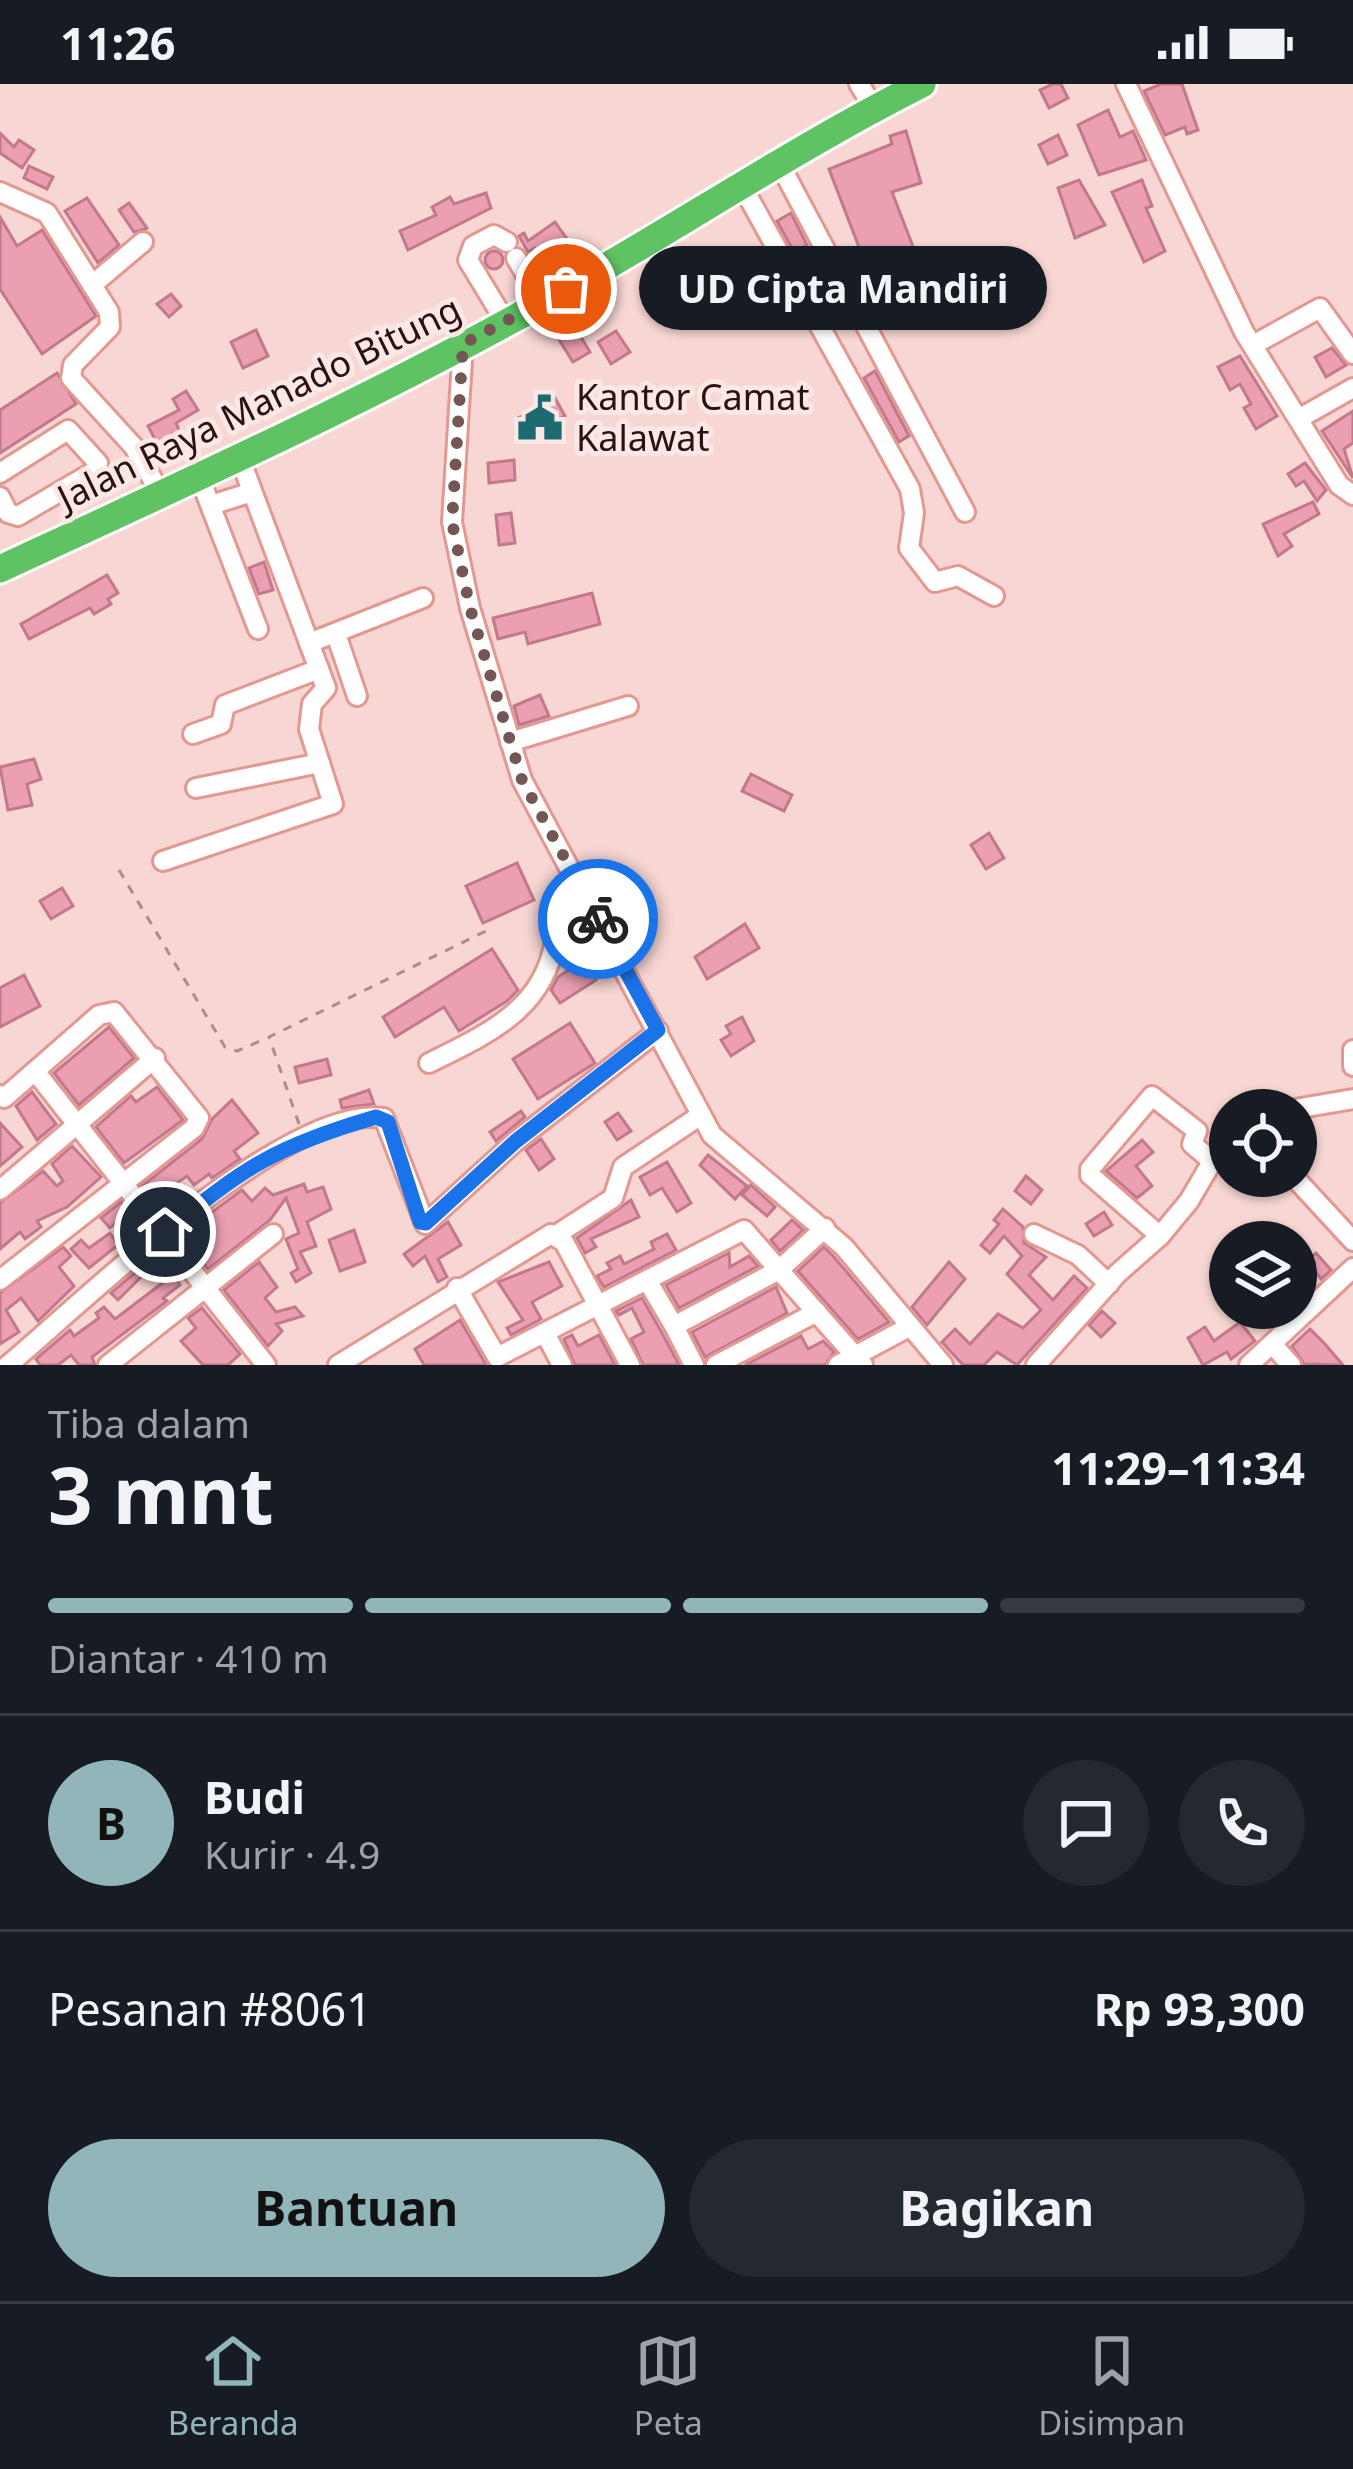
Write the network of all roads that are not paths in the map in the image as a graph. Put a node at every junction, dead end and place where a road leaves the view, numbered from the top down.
1 (922, 84) edge
2 (1126, 84) edge
3 (867, 96) edge
4 (778, 160) junction
5 (741, 184) junction
6 (0, 193) edge
7 (143, 242) dead end
8 (92, 285) junction
9 (542, 302) junction
10 (505, 321) junction
11 (463, 344) junction
12 (1253, 345) junction
13 (1353, 354) edge
14 (1353, 388) edge
15 (1300, 418) junction
16 (239, 456) junction
17 (0, 473) edge
18 (200, 476) junction
19 (252, 492) junction
20 (1353, 495) edge
21 (162, 496) junction
22 (0, 497) edge
23 (54, 497) junction
24 (211, 505) junction
25 (965, 512) dead end
26 (263, 521) junction
27 (75, 534) junction
28 (223, 536) junction
29 (273, 547) junction
30 (233, 559) junction
31 (0, 569) edge
32 (994, 596) dead end
33 (423, 598) dead end
34 (258, 628) dead end
35 (336, 634) junction
36 (309, 643) junction
37 (319, 669) junction
38 (357, 696) dead end
39 (628, 706) dead end
40 (193, 734) dead end
41 (510, 742) junction
42 (320, 763) junction
43 (196, 788) dead end
44 (163, 861) dead end
45 (595, 915) junction
46 (658, 1030) junction
47 (1353, 1050) edge
48 (155, 1058) junction
49 (429, 1063) dead end
50 (1353, 1066) edge
51 (35, 1071) junction
52 (1, 1098) edge
53 (1353, 1099) edge
54 (1317, 1105) edge
55 (701, 1115) junction
56 (77, 1129) junction
57 (1209, 1158) edge
58 (1209, 1164) edge
59 (123, 1182) junction
60 (0, 1190) edge
61 (1312, 1197) edge
62 (825, 1228) junction
63 (165, 1232) junction
64 (273, 1234) dead end
65 (1034, 1234) dead end
66 (556, 1235) junction
67 (1160, 1236) junction
68 (1353, 1241) edge
69 (1353, 1268) edge
70 (779, 1270) junction
71 (0, 1280) edge
72 (647, 1280) junction
73 (1108, 1283) junction
74 (208, 1286) junction
75 (457, 1288) junction
76 (600, 1306) junction
77 (817, 1312) junction
78 (674, 1326) junction
79 (909, 1327) junction
80 (545, 1333) junction
81 (1272, 1343) junction
82 (499, 1361) edge
83 (852, 1362) edge
84 (336, 1364) edge
85 (8, 1365) edge
86 (109, 1365) edge
87 (266, 1365) edge
88 (562, 1365) edge
89 (630, 1365) edge
90 (694, 1365) edge
91 (716, 1365) edge
92 (943, 1365) edge
93 (1036, 1365) edge
94 (1249, 1365) edge
95 (1291, 1365) edge

1 - 3 highway, Jalan Raya Manado Bitung
2 - 12 street
3 - 4 highway, Jalan Raya Manado Bitung
4 - 5 highway, Jalan Raya Manado Bitung
4 - 25 street
5 - 9 highway, Jalan Raya Manado Bitung
5 - 32 street
6 - 8 street
7 - 8 street
8 - 21 street
9 - 10 highway, Jalan Raya Manado Bitung
9 - 10 street
10 - 11 highway, Jalan Raya Manado Bitung
11 - 16 highway, Jalan Raya Manado Bitung
11 - 41 street
12 - 13 street
12 - 15 street
14 - 15 street
15 - 20 street
16 - 18 highway, Jalan Raya Manado Bitung
16 - 19 street
17 - 23 street
18 - 21 highway, Jalan Raya Manado Bitung
18 - 24 street
19 - 24 street
19 - 26 street
21 - 27 highway, Jalan Raya Manado Bitung
22 - 23 street
23 - 27 street
24 - 28 street
26 - 28 street
26 - 29 street
27 - 31 highway, Jalan Raya Manado Bitung
28 - 30 street
29 - 30 street
29 - 36 street
30 - 34 street
33 - 35 street
35 - 36 street
35 - 38 street
36 - 37 street
37 - 40 street
37 - 42 street
39 - 41 street
41 - 45 street
42 - 43 street
42 - 44 street
45 - 46 street
45 - 49 street
46 - 55 street
46 - 63 street
47 - 50 street
48 - 51 street
48 - 56 street
48 - 59 street
51 - 52 street
51 - 56 street
53 - 54 street
55 - 62 street
55 - 66 street
56 - 59 street
56 - 60 street
57 - 67 street
58 - 67 street
59 - 63 street
59 - 71 street
61 - 68 street
62 - 70 street
62 - 79 street
63 - 74 street
63 - 85 street
64 - 74 street
65 - 73 street
66 - 75 street
66 - 76 street
67 - 73 street
69 - 81 street
70 - 72 street
70 - 77 street
70 - 78 street
72 - 76 street
72 - 78 street
73 - 93 street
74 - 86 street
74 - 87 street
75 - 82 street
75 - 84 street
76 - 80 street
76 - 89 street
77 - 83 street
77 - 91 street
78 - 90 street
79 - 83 street
79 - 92 street
80 - 82 street
80 - 88 street
81 - 94 street
81 - 95 street

